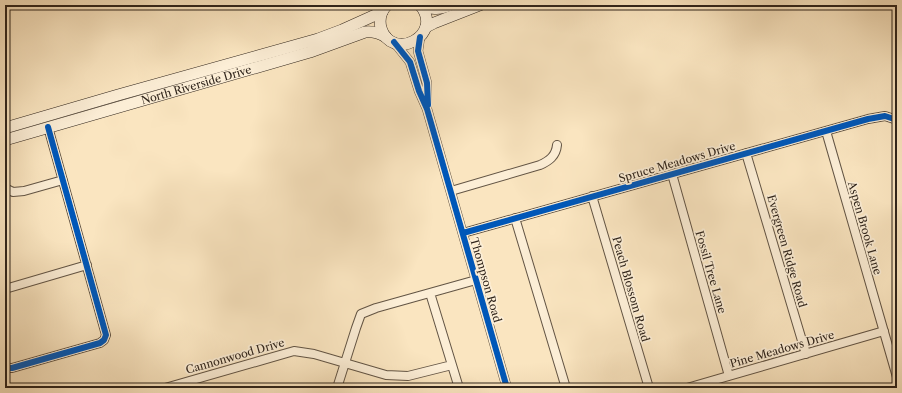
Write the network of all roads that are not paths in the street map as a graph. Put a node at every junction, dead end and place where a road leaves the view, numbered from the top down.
1 (420, 5) edge
2 (451, 5) edge
3 (480, 5) edge
4 (384, 7) edge
5 (423, 32) junction
6 (390, 40) junction
7 (182, 83) junction
8 (428, 109) junction
9 (897, 120) edge
10 (5, 128) edge
11 (48, 128) junction
12 (826, 131) junction
13 (5, 140) edge
14 (557, 145) dead end
15 (746, 153) junction
16 (672, 174) junction
17 (63, 180) junction
18 (5, 188) edge
19 (451, 191) junction
20 (592, 196) junction
21 (515, 218) junction
22 (462, 233) junction
23 (87, 265) junction
24 (476, 280) junction
25 (5, 289) edge
26 (430, 293) junction
27 (884, 331) junction
28 (806, 354) junction
29 (345, 362) junction
30 (452, 365) junction
31 (5, 368) edge
32 (729, 376) junction
33 (897, 377) edge
34 (164, 388) edge
35 (337, 388) edge
36 (459, 388) edge
37 (507, 388) edge
38 (566, 388) edge
39 (649, 388) edge
40 (687, 388) edge

1 - 2 main road
1 - 5 main road
3 - 5 main road, North Riverside Drive
4 - 6 main road, North Riverside Drive
4 - 7 main road, North Riverside Drive
5 - 6 main road, North Riverside Drive
5 - 8 street, Thompson Road
6 - 7 main road, North Riverside Drive
6 - 8 street, Thompson Road
7 - 10 main road, North Riverside Drive
7 - 11 main road, North Riverside Drive
8 - 19 street, Thompson Road
9 - 12 street, Spruce Meadows Drive
11 - 13 main road, North Riverside Drive
11 - 17 street
12 - 15 street, Spruce Meadows Drive
12 - 27 street, Aspen Brook Lane
14 - 19 street
15 - 16 street, Spruce Meadows Drive
15 - 28 street, Evergreen Ridge Road
16 - 20 street, Spruce Meadows Drive
16 - 32 street, Fossil Tree Lane
17 - 18 street
17 - 23 street
19 - 22 street, Thompson Road
20 - 21 street, Spruce Meadows Drive
20 - 39 street, Peach Blossom Road
21 - 22 street, Spruce Meadows Drive
21 - 38 street
22 - 24 street, Thompson Road
23 - 25 street
23 - 31 street
24 - 26 street
24 - 37 street, Thompson Road
26 - 29 street
26 - 30 street
27 - 28 street, Pine Meadows Drive
27 - 33 street, Aspen Brook Lane
28 - 32 street, Pine Meadows Drive
29 - 30 street, Cannonwood Drive
29 - 34 street, Cannonwood Drive
29 - 35 street
30 - 36 street
32 - 40 street, Pine Meadows Drive

